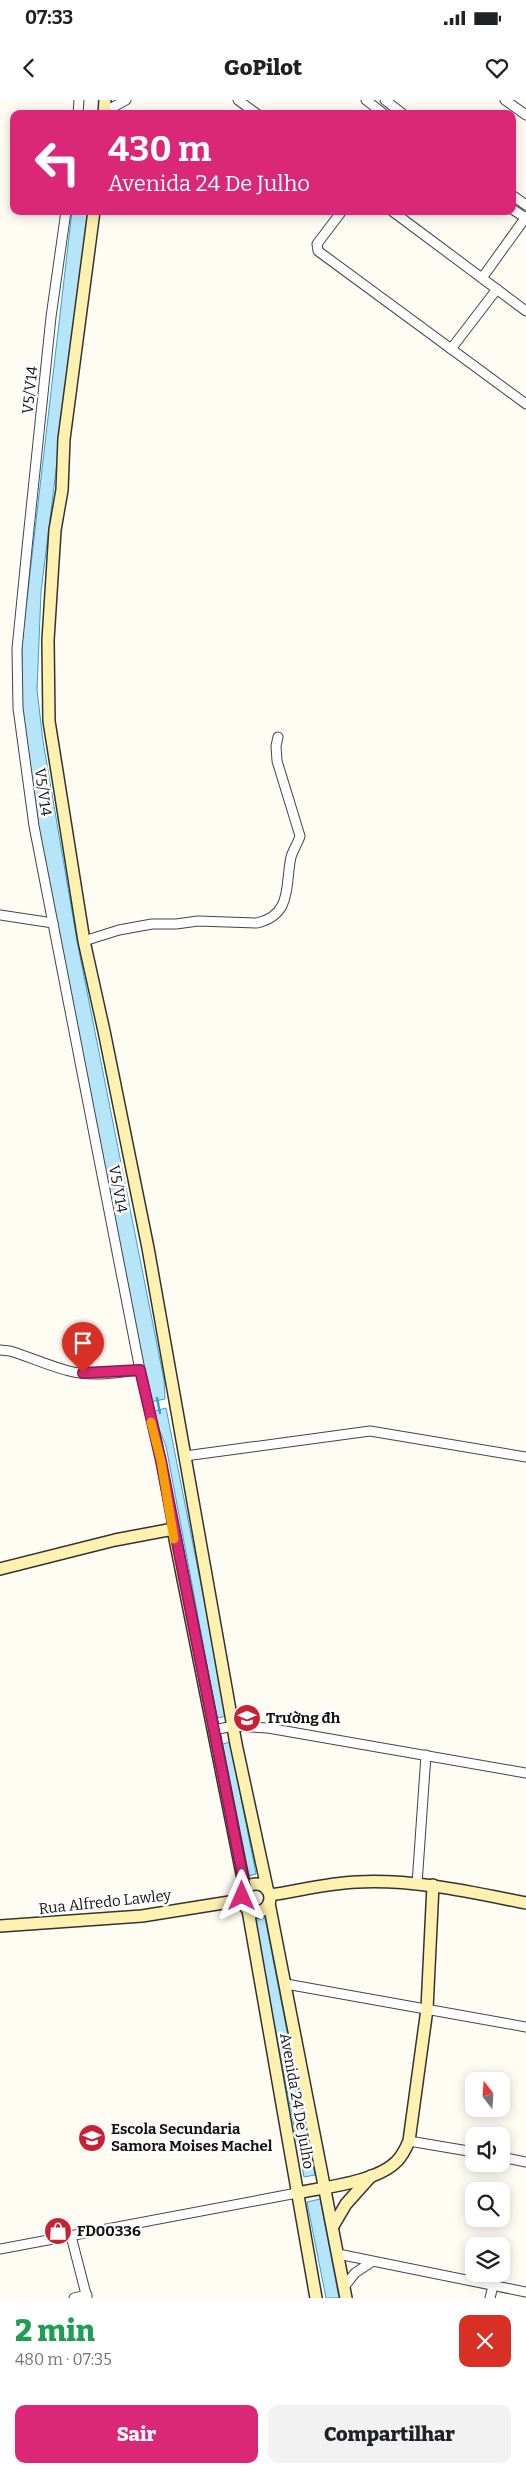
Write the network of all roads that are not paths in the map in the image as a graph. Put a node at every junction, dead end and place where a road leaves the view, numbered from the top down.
1 (126, 100) edge
2 (238, 100) edge
3 (366, 100) edge
4 (385, 100) edge
5 (505, 100) edge
6 (104, 108) edge
7 (252, 110) edge
8 (379, 110) edge
9 (399, 110) edge
10 (513, 110) edge
11 (65, 215) edge
12 (93, 215) edge
13 (339, 215) edge
14 (397, 215) edge
15 (526, 218) edge
16 (482, 278) junction
17 (497, 288) junction
18 (526, 310) edge
19 (451, 349) junction
20 (526, 404) edge
21 (278, 737) dead end
22 (0, 915) edge
23 (53, 923) junction
24 (84, 941) junction
25 (0, 1350) edge
26 (140, 1370) junction
27 (185, 1456) junction
28 (526, 1457) edge
29 (172, 1529) junction
30 (0, 1569) edge
31 (234, 1726) junction
32 (213, 1730) junction
33 (426, 1755) junction
34 (526, 1773) edge
35 (417, 1884) junction
36 (433, 1885) junction
37 (268, 1896) junction
38 (245, 1899) junction
39 (526, 1903) edge
40 (0, 1926) edge
41 (286, 1984) junction
42 (426, 2009) junction
43 (526, 2027) edge
44 (409, 2141) junction
45 (465, 2150) edge
46 (510, 2159) edge
47 (526, 2162) edge
48 (371, 2176) junction
49 (326, 2187) junction
50 (298, 2193) junction
51 (333, 2226) junction
52 (71, 2236) junction
53 (0, 2249) edge
54 (338, 2254) junction
55 (370, 2262) junction
56 (492, 2286) junction
57 (345, 2292) edge
58 (526, 2292) edge
59 (87, 2297) edge
60 (74, 2298) edge
61 (315, 2298) edge
62 (490, 2298) edge

1 - 6 street
2 - 7 street
3 - 8 street
4 - 9 street
5 - 10 street
11 - 23 street, V5/V14
12 - 24 street, Avenida 24 De Julho
13 - 19 street
14 - 16 street
15 - 16 street
16 - 17 street
17 - 18 street
17 - 19 street
19 - 20 street
21 - 24 street
22 - 23 street
23 - 26 street, V5/V14
24 - 27 street, Avenida 24 De Julho
25 - 26 street
26 - 29 street, Avenida 24 De Julho
27 - 28 street
27 - 31 street, Avenida 24 De Julho
29 - 30 street
29 - 32 street, Avenida 24 De Julho
31 - 32 street
31 - 33 street
31 - 37 street, Avenida 24 De Julho
32 - 38 street, Avenida 24 De Julho
33 - 34 street
33 - 35 street
35 - 36 street
35 - 37 street
36 - 39 street
36 - 42 street
37 - 38 street
37 - 38 street
37 - 41 street, Avenida 24 De Julho
38 - 40 street, Rua Alfredo Lawley
38 - 50 street, Avenida 24 De Julho
41 - 42 street
41 - 49 street, Avenida 24 De Julho
42 - 43 street
42 - 44 street
44 - 45 street
44 - 48 street
46 - 47 street
48 - 49 street
48 - 51 street
49 - 50 street
49 - 51 street, Avenida 24 De Julho
50 - 52 street
50 - 61 street, Avenida 24 De Julho
51 - 54 street, Avenida 24 De Julho
52 - 53 street
52 - 59 street
54 - 55 street
54 - 57 street, Avenida 24 De Julho
55 - 56 street
55 - 57 street
56 - 58 street
56 - 62 street
59 - 60 street

